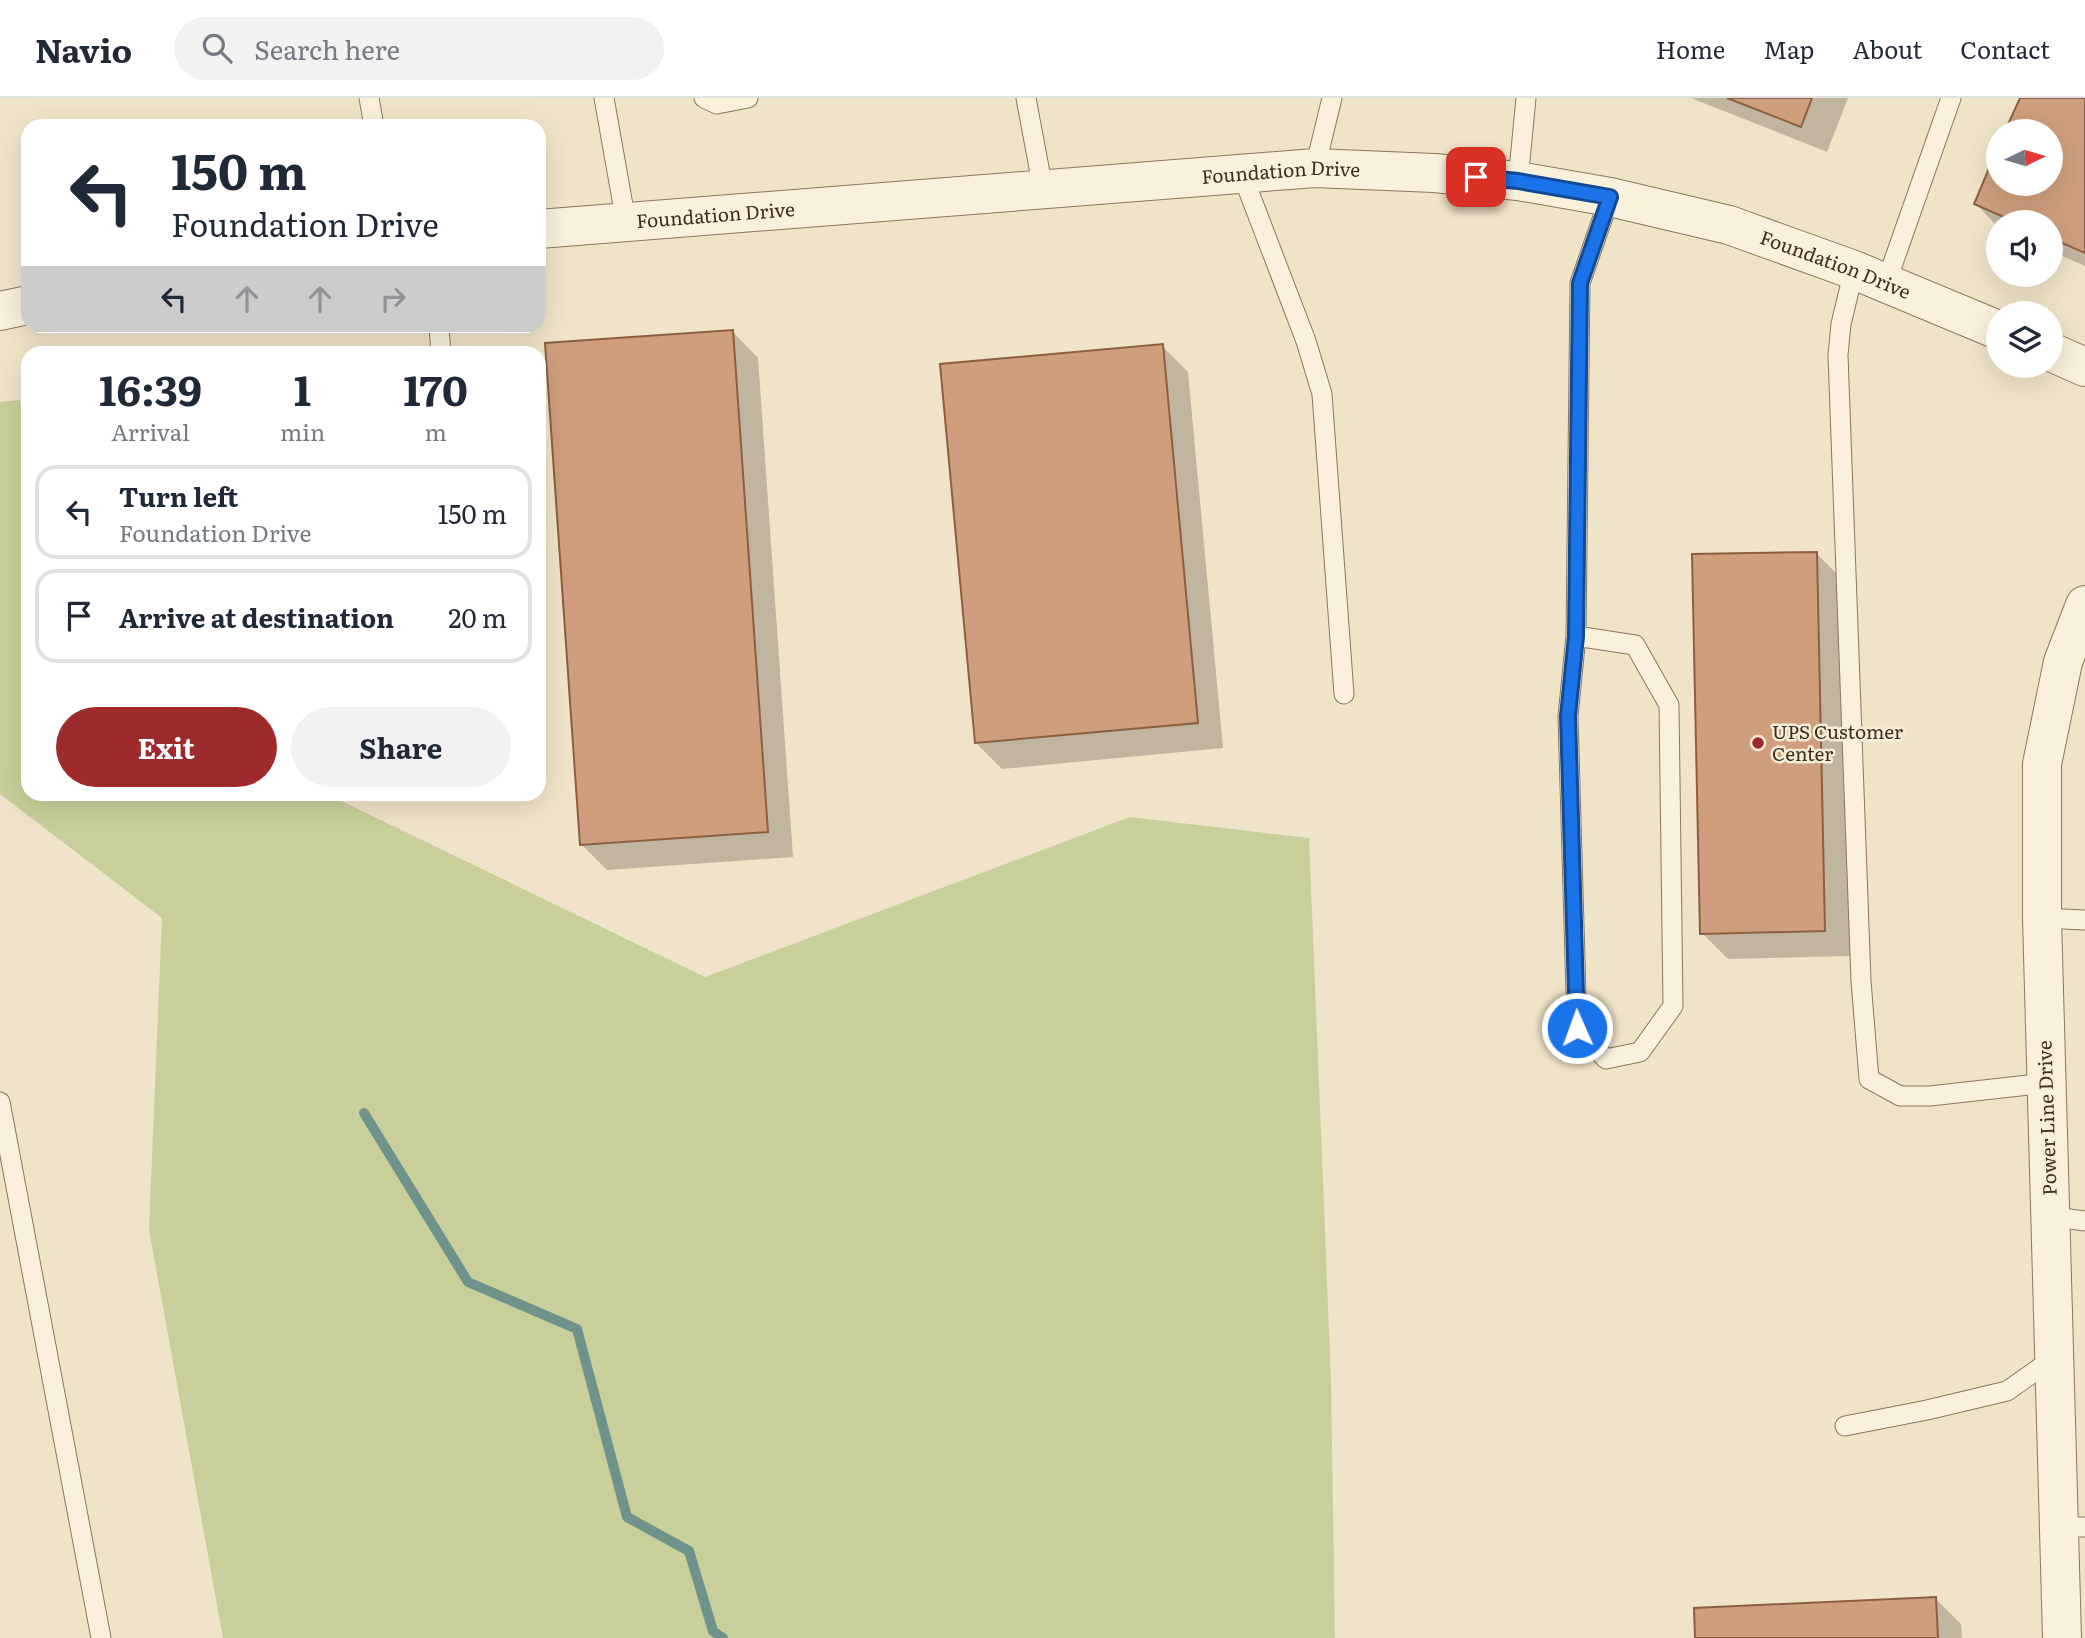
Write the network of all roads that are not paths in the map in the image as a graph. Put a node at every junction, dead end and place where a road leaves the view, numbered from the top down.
1 (369, 98) edge
2 (604, 98) edge
3 (704, 98) edge
4 (748, 98) edge
5 (1026, 98) edge
6 (1332, 98) edge
7 (1526, 98) edge
8 (1951, 98) edge
9 (373, 119) edge
10 (1315, 168) junction
11 (1242, 174) junction
12 (1518, 181) junction
13 (1043, 189) junction
14 (1610, 197) junction
15 (626, 222) junction
16 (546, 228) edge
17 (1870, 276) junction
18 (21, 306) edge
19 (0, 311) edge
20 (1986, 325) edge
21 (2063, 357) edge
22 (2085, 367) edge
23 (2085, 605) edge
24 (1576, 636) junction
25 (1344, 694) dead end
26 (2042, 918) junction
27 (2085, 920) edge
28 (2046, 1083) junction
29 (0, 1102) edge
30 (2067, 1219) edge
31 (2054, 1358) junction
32 (1845, 1426) dead end
33 (2072, 1527) edge
34 (101, 1638) edge
35 (2062, 1638) edge

1 - 9 lane
2 - 15 lane
3 - 4 lane
5 - 13 lane
6 - 10 lane
7 - 12 lane
8 - 17 lane
10 - 11 street, Foundation Drive
10 - 12 street, Foundation Drive
11 - 13 street, Foundation Drive
11 - 25 lane
12 - 14 street, Foundation Drive
13 - 15 street, Foundation Drive
14 - 17 street, Foundation Drive
14 - 24 lane
15 - 16 street, Foundation Drive
17 - 20 street, Foundation Drive
17 - 28 lane
18 - 19 street
21 - 22 street
23 - 26 street, Power Line Drive
24 - 24 lane
26 - 27 lane
26 - 28 street, Power Line Drive
28 - 30 street, Power Line Drive
29 - 34 lane
30 - 31 street, Power Line Drive
31 - 32 lane
31 - 33 street, Power Line Drive
33 - 35 street, Power Line Drive

